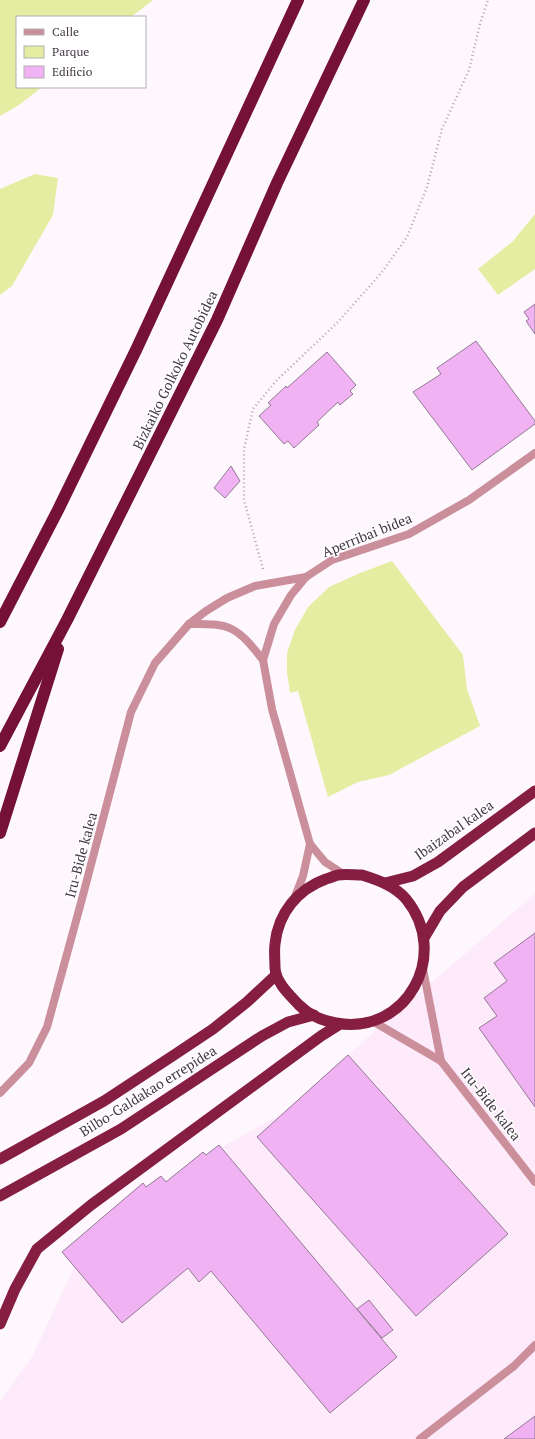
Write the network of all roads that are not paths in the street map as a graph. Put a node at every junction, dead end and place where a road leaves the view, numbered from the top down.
1 (298, 0) edge
2 (364, 0) edge
3 (535, 454) edge
4 (306, 577) junction
5 (67, 620) junction
6 (0, 622) edge
7 (189, 624) junction
8 (263, 660) junction
9 (0, 746) edge
10 (535, 791) edge
11 (0, 833) edge
12 (535, 833) edge
13 (310, 844) junction
14 (345, 875) junction
15 (385, 883) junction
16 (294, 900) junction
17 (424, 938) junction
18 (423, 969) junction
19 (276, 975) junction
20 (314, 1015) junction
21 (374, 1022) junction
22 (340, 1024) junction
23 (441, 1061) junction
24 (0, 1093) edge
25 (0, 1159) edge
26 (535, 1182) edge
27 (0, 1196) edge
28 (0, 1324) edge
29 (535, 1345) edge
30 (420, 1439) edge

1 - 6 highway
2 - 5 highway, Bizkaiko Golkoko Autobidea
3 - 4 street, Aperribai bidea
4 - 7 street, Iru-Bide kalea
4 - 8 street, Aperribai bidea
5 - 9 highway, Bizkaiko Golkoko Autobidea
5 - 11 highway
7 - 8 street
7 - 24 street, Iru-Bide kalea
8 - 13 street, Aperribai bidea
10 - 15 highway, Ibaizabal kalea
12 - 17 highway
13 - 14 street
13 - 16 street
14 - 15 highway
14 - 16 highway
15 - 17 highway
16 - 19 highway
17 - 18 highway
18 - 21 highway
18 - 23 street
19 - 20 highway
19 - 25 highway, Bilbo-Galdakao errepidea
20 - 22 highway
20 - 27 highway, Bilbo-Galdakao errepidea
21 - 22 highway
21 - 23 street
22 - 28 highway
23 - 26 street, Iru-Bide kalea
29 - 30 street

